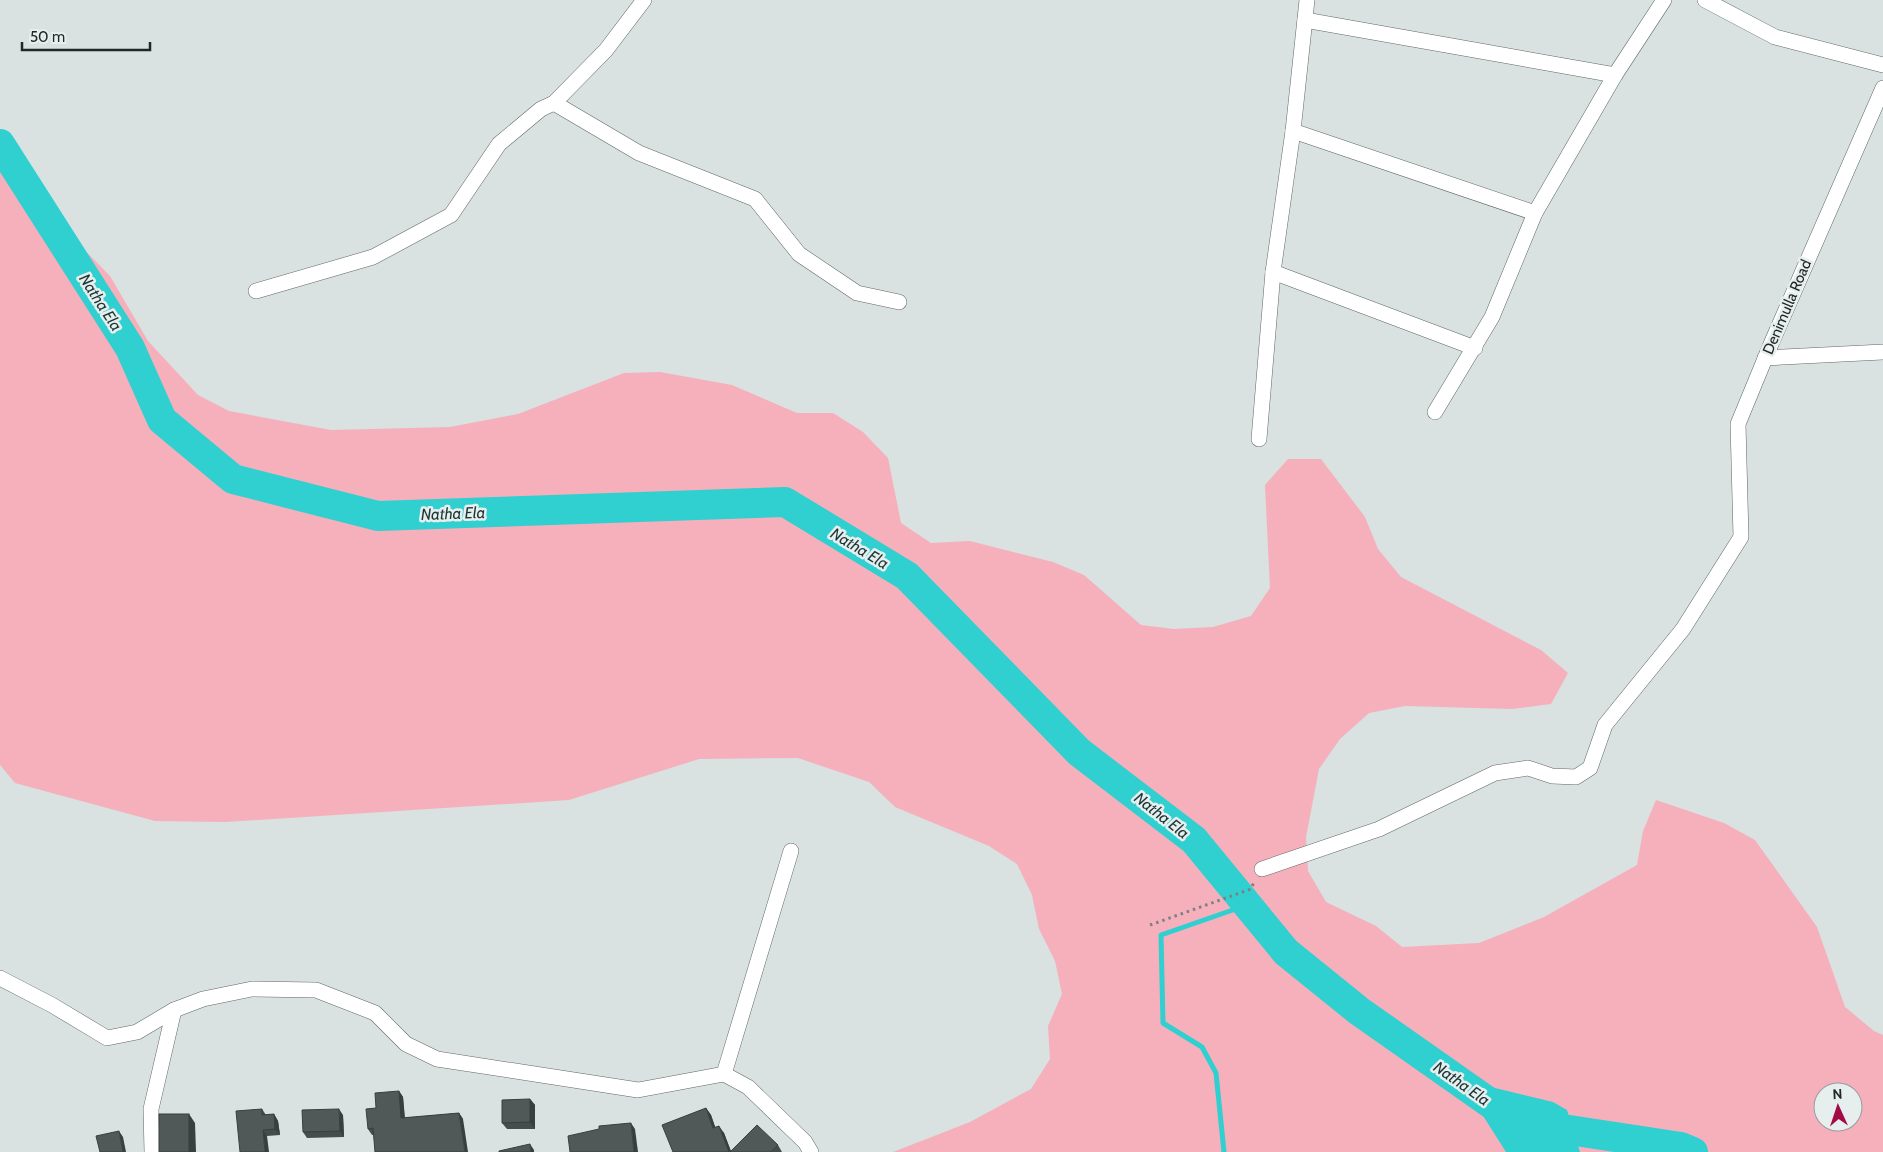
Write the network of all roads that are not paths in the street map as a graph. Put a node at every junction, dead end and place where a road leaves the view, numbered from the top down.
1 (644, 0) edge
2 (1307, 0) edge
3 (1664, 0) edge
4 (1705, 0) edge
5 (1305, 20) junction
6 (1883, 65) edge
7 (1615, 75) junction
8 (1883, 88) edge
9 (554, 103) junction
10 (1293, 131) junction
11 (1535, 213) junction
12 (1273, 272) junction
13 (256, 291) dead end
14 (899, 302) dead end
15 (1475, 348) junction
16 (1883, 352) edge
17 (1765, 358) junction
18 (1435, 412) dead end
19 (1259, 440) dead end
20 (791, 852) dead end
21 (1262, 869) dead end
22 (0, 978) edge
23 (174, 1010) junction
24 (724, 1074) junction
25 (152, 1152) edge
26 (811, 1152) edge

1 - 9 street
2 - 5 street
3 - 7 street
4 - 6 street
5 - 7 street
5 - 10 street
7 - 11 street
8 - 17 street, Denimulla Road
9 - 13 street
9 - 14 street
10 - 11 street
10 - 12 street
11 - 15 street
12 - 15 street
12 - 19 street
15 - 18 street
16 - 17 street
17 - 21 street, Denimulla Road
20 - 24 street
22 - 23 street
23 - 24 street
23 - 25 street
24 - 26 street

